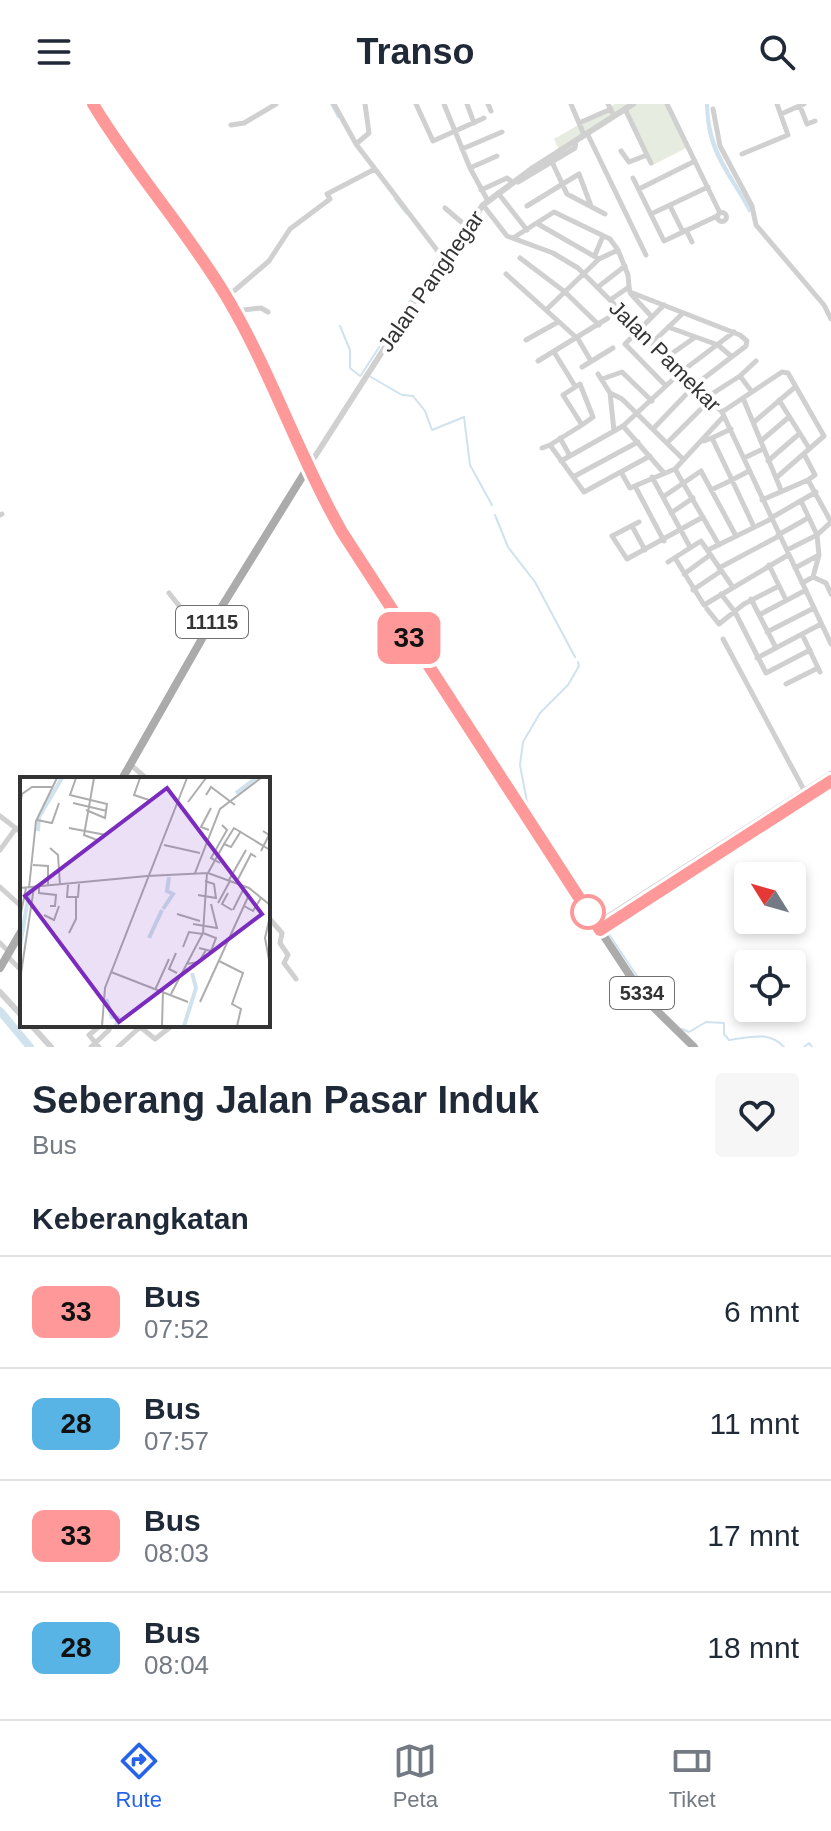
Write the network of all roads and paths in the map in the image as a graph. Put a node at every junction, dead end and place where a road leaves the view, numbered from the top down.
1 (93, 104) edge
2 (275, 104) edge
3 (334, 104) edge
4 (365, 104) edge
5 (416, 104) edge
6 (444, 104) edge
7 (467, 104) edge
8 (488, 104) edge
9 (573, 104) edge
10 (633, 104) edge
11 (667, 104) edge
12 (777, 104) edge
13 (802, 105) edge
14 (625, 109) junction
15 (713, 109) dead end
16 (611, 110) edge
17 (491, 111) dead end
18 (781, 114) junction
19 (484, 118) dead end
20 (815, 121) dead end
21 (474, 123) junction
22 (579, 123) junction
23 (231, 125) dead end
24 (456, 132) junction
25 (502, 132) dead end
26 (586, 134) junction
27 (356, 144) junction
28 (462, 149) junction
29 (621, 151) dead end
30 (742, 154) dead end
31 (647, 155) junction
32 (497, 156) dead end
33 (551, 159) junction
34 (695, 161) junction
35 (651, 163) dead end
36 (470, 168) junction
37 (375, 169) junction
38 (586, 170) dead end
39 (579, 174) junction
40 (633, 178) dead end
41 (511, 185) junction
42 (562, 185) junction
43 (708, 187) junction
44 (639, 189) junction
45 (481, 190) junction
46 (498, 192) junction
47 (486, 203) junction
48 (527, 206) dead end
49 (591, 206) junction
50 (670, 206) junction
51 (445, 208) dead end
52 (605, 214) dead end
53 (651, 214) junction
54 (538, 223) junction
55 (466, 226) junction
56 (527, 230) junction
57 (684, 231) junction
58 (603, 236) junction
59 (512, 239) junction
60 (692, 242) dead end
61 (618, 250) junction
62 (646, 255) dead end
63 (597, 257) junction
64 (443, 258) junction
65 (520, 258) dead end
66 (625, 266) junction
67 (506, 274) dead end
68 (583, 274) junction
69 (597, 288) junction
70 (629, 290) junction
71 (565, 292) junction
72 (227, 297) junction
73 (610, 300) junction
74 (664, 305) junction
75 (546, 310) junction
76 (235, 311) junction
77 (268, 312) dead end
78 (682, 314) junction
79 (652, 317) junction
80 (608, 318) dead end
81 (831, 319) edge
82 (558, 322) junction
83 (599, 325) junction
84 (668, 327) junction
85 (638, 330) junction
86 (734, 332) junction
87 (695, 337) junction
88 (578, 339) junction
89 (526, 340) dead end
90 (652, 343) junction
91 (718, 345) junction
92 (613, 348) dead end
93 (554, 352) junction
94 (732, 356) junction
95 (667, 357) junction
96 (538, 361) dead end
97 (591, 361) junction
98 (756, 361) dead end
99 (582, 367) dead end
100 (681, 372) junction
101 (740, 376) junction
102 (695, 385) junction
103 (575, 386) junction
104 (666, 386) junction
105 (794, 388) junction
106 (752, 392) junction
107 (610, 393) junction
108 (743, 398) junction
109 (708, 399) junction
110 (779, 400) junction
111 (652, 401) junction
112 (636, 414) junction
113 (723, 414) junction
114 (789, 417) junction
115 (754, 422) junction
116 (582, 425) junction
117 (623, 426) junction
118 (653, 429) junction
119 (731, 429) junction
120 (614, 431) junction
121 (799, 434) junction
122 (560, 438) junction
123 (712, 438) junction
124 (762, 440) junction
125 (638, 442) junction
126 (667, 443) junction
127 (700, 444) junction
128 (550, 445) junction
129 (542, 448) dead end
130 (809, 448) junction
131 (763, 449) junction
132 (804, 454) junction
133 (570, 456) junction
134 (650, 456) junction
135 (744, 458) junction
136 (683, 459) junction
137 (561, 461) junction
138 (768, 461) junction
139 (307, 469) junction
140 (675, 469) junction
141 (749, 471) junction
142 (621, 472) junction
143 (665, 474) junction
144 (573, 477) junction
145 (652, 477) junction
146 (776, 478) junction
147 (732, 480) junction
148 (808, 480) junction
149 (684, 483) junction
150 (635, 486) junction
151 (711, 490) junction
152 (781, 490) junction
153 (816, 492) junction
154 (663, 497) junction
155 (693, 498) junction
156 (762, 500) junction
157 (801, 501) junction
158 (671, 513) junction
159 (703, 517) junction
160 (771, 518) junction
161 (808, 518) junction
162 (639, 522) dead end
163 (632, 526) junction
164 (754, 527) junction
165 (680, 532) junction
166 (779, 535) junction
167 (817, 535) junction
168 (612, 536) junction
169 (736, 536) junction
170 (604, 541) dead end
171 (664, 541) junction
172 (719, 545) junction
173 (690, 547) junction
174 (645, 550) junction
175 (709, 553) junction
176 (788, 553) junction
177 (819, 555) junction
178 (675, 558) junction
179 (668, 562) dead end
180 (769, 565) junction
181 (795, 568) junction
182 (720, 569) junction
183 (684, 574) junction
184 (813, 577) junction
185 (802, 583) junction
186 (732, 586) junction
187 (779, 586) junction
188 (693, 590) junction
189 (806, 590) junction
190 (169, 593) dead end
191 (721, 594) junction
192 (831, 594) edge
193 (751, 599) junction
194 (786, 600) junction
195 (705, 606) junction
196 (814, 608) junction
197 (735, 612) junction
198 (759, 615) junction
199 (821, 624) junction
200 (767, 632) junction
201 (802, 634) junction
202 (203, 637) junction
203 (723, 639) dead end
204 (831, 644) edge
205 (776, 648) junction
206 (810, 650) junction
207 (757, 658) junction
208 (786, 684) dead end
209 (130, 765) junction
210 (831, 773) edge
211 (123, 777) edge
212 (145, 777) edge
213 (831, 781) edge
214 (806, 793) junction
215 (0, 816) edge
216 (19, 830) edge
217 (0, 850) edge
218 (0, 887) edge
219 (20, 905) edge
220 (270, 919) edge
221 (274, 924) junction
222 (601, 924) junction
223 (270, 927) edge
224 (20, 933) edge
225 (0, 943) edge
226 (8, 954) junction
227 (0, 968) edge
228 (20, 969) edge
229 (296, 979) dead end
230 (0, 992) edge
231 (20, 1014) edge
232 (33, 1027) edge
233 (99, 1027) edge
234 (138, 1027) edge
235 (140, 1027) edge
236 (170, 1027) edge
237 (109, 1030) dead end
238 (95, 1046) edge
239 (51, 1047) edge
240 (118, 1047) edge
241 (694, 1047) edge

1 - 72 main road, 5334
2 - 23 street
3 - 27 street
4 - 27 street
5 - 24 street
6 - 24 street, Jalan Pamekar
7 - 21 street
8 - 17 street
9 - 22 street
10 - 14 street, Jalan Panghegar
11 - 34 street
12 - 18 street
13 - 18 street
13 - 20 street
14 - 16 street, Jalan Panghegar
14 - 31 street
15 - 81 street
16 - 22 street
16 - 26 street, Jalan Panghegar
18 - 30 street
19 - 21 street
21 - 24 street
22 - 26 street
24 - 28 street, Jalan Pamekar
25 - 28 street
26 - 33 street, Jalan Panghegar
26 - 62 street
27 - 37 street
28 - 36 street, Jalan Pamekar
29 - 31 street
31 - 35 street
32 - 36 street
33 - 41 street, Jalan Panghegar
33 - 42 street
34 - 43 street
34 - 44 street
36 - 45 street, Jalan Pamekar
37 - 64 street
37 - 72 street
38 - 39 street
39 - 42 street
39 - 49 street
40 - 44 street
41 - 45 street
41 - 46 street, Jalan Panghegar
42 - 48 street
42 - 49 street
43 - 50 street
43 - 57 street
44 - 53 street
45 - 47 street, Jalan Pamekar
46 - 47 street, Jalan Panghegar
46 - 56 street
47 - 55 street, Jalan Panghegar
47 - 59 street, Jalan Pamekar
49 - 52 street
50 - 53 street
50 - 57 street
51 - 55 street
53 - 57 street
54 - 56 street
54 - 58 street
54 - 63 street
55 - 64 street, Jalan Panghegar
56 - 59 street
57 - 60 street
58 - 61 street
58 - 63 street
59 - 68 street, Jalan Pamekar
61 - 63 street
61 - 66 street
63 - 68 street
64 - 139 street, Jalan Panghegar
65 - 71 street
66 - 69 street
66 - 70 street
67 - 75 street
68 - 69 street, Jalan Pamekar
68 - 71 street
69 - 73 street, Jalan Pamekar
70 - 73 street
70 - 74 street
70 - 79 street
71 - 75 street
71 - 83 street
72 - 76 main road, 5334
73 - 85 street, Jalan Pamekar
74 - 78 street
74 - 79 street
75 - 82 street
76 - 77 street
76 - 139 main road, 5334
78 - 84 street
78 - 86 street
79 - 85 street
80 - 83 street
82 - 88 street
82 - 89 street
83 - 88 street
84 - 87 street
84 - 90 street
85 - 90 street, Jalan Pamekar
85 - 104 street
86 - 91 street
86 - 94 street
87 - 91 street
87 - 95 street
88 - 93 street
88 - 97 street
90 - 95 street, Jalan Pamekar
91 - 94 street
91 - 100 street
92 - 97 street
93 - 96 street
93 - 103 street
94 - 102 street
95 - 100 street, Jalan Pamekar
97 - 99 street
98 - 101 street
100 - 102 street, Jalan Pamekar
100 - 104 street
101 - 106 street
101 - 109 street
102 - 109 street, Jalan Pamekar
102 - 118 street
103 - 116 street
103 - 116 street
104 - 111 street
105 - 106 street
105 - 110 street
105 - 130 street
106 - 108 street
107 - 111 street
107 - 112 street
107 - 120 street
108 - 113 street
108 - 115 street
109 - 113 street, Jalan Pamekar
109 - 126 street
110 - 114 street
110 - 115 street
111 - 112 street
112 - 117 street
112 - 118 street
113 - 119 street, Jalan Pamekar
113 - 127 street
114 - 121 street
114 - 124 street
115 - 124 street
116 - 122 street
117 - 120 street
117 - 125 street
118 - 126 street
119 - 123 street
119 - 135 street, Jalan Pamekar
120 - 133 street
121 - 130 street
121 - 138 street
122 - 128 street
122 - 133 street
123 - 127 street
123 - 147 street
124 - 131 street
125 - 134 street
125 - 144 street
126 - 136 street
127 - 136 street
128 - 129 street
128 - 137 street
130 - 132 street
131 - 135 street
131 - 138 street
132 - 146 street
132 - 148 street
133 - 137 street
134 - 142 street
134 - 143 street
135 - 141 street, Jalan Pamekar
136 - 140 street
137 - 144 street
138 - 146 street
139 - 202 main road, 11115
139 - 222 main road, 5334
140 - 143 street
140 - 149 street
141 - 147 street
141 - 156 street, Jalan Pamekar
142 - 144 street
142 - 150 street
143 - 145 street
145 - 150 street
145 - 154 street
146 - 152 street
147 - 151 street
147 - 164 street
148 - 152 street
148 - 153 street
149 - 151 street
149 - 154 street
149 - 155 street
150 - 171 street
151 - 169 street
152 - 156 street
153 - 157 street
153 - 167 street
154 - 158 street
155 - 158 street
155 - 159 street
156 - 160 street, Jalan Pamekar
157 - 160 street
157 - 161 street
158 - 165 street
159 - 165 street
159 - 172 street
160 - 164 street
160 - 166 street, Jalan Pamekar
161 - 166 street
161 - 167 street
162 - 163 street
163 - 168 street
163 - 174 street
164 - 169 street
165 - 171 street
165 - 173 street
166 - 176 street, Jalan Pamekar
166 - 182 street
167 - 176 street
167 - 177 street
168 - 170 street
168 - 174 street
169 - 172 street
171 - 174 street
172 - 175 street
173 - 175 street
173 - 178 street
175 - 182 street
175 - 183 street
176 - 180 street
176 - 181 street, Jalan Pamekar
177 - 181 street
177 - 184 street
178 - 179 street
178 - 183 street
180 - 186 street
180 - 187 street
181 - 185 street, Jalan Pamekar
182 - 186 street
182 - 188 street
183 - 188 street
184 - 185 street
184 - 192 street
185 - 189 street, Jalan Pamekar
186 - 191 street
187 - 193 street
187 - 194 street
188 - 195 street
189 - 194 street
189 - 196 street, Jalan Pamekar
190 - 202 street
191 - 195 street
191 - 197 street
193 - 197 street
193 - 198 street
194 - 198 street
195 - 197 street
196 - 199 street, Jalan Pamekar
196 - 200 street
197 - 207 street
198 - 200 street
199 - 201 street
199 - 204 street, Jalan Pamekar
200 - 205 street
201 - 205 street
201 - 206 street
202 - 209 main road, 11115
203 - 214 street
205 - 207 street
206 - 207 street
206 - 208 street
209 - 211 main road, 11115
209 - 212 street
210 - 214 street
213 - 214 street
214 - 222 street
215 - 216 street
216 - 217 street
218 - 219 street
220 - 221 street
221 - 223 street
221 - 229 street
222 - 241 main road, 5334
224 - 226 main road
225 - 226 street
226 - 227 main road
226 - 228 street
230 - 231 street
232 - 239 street
233 - 238 street
234 - 240 street
235 - 236 street
237 - 238 street

